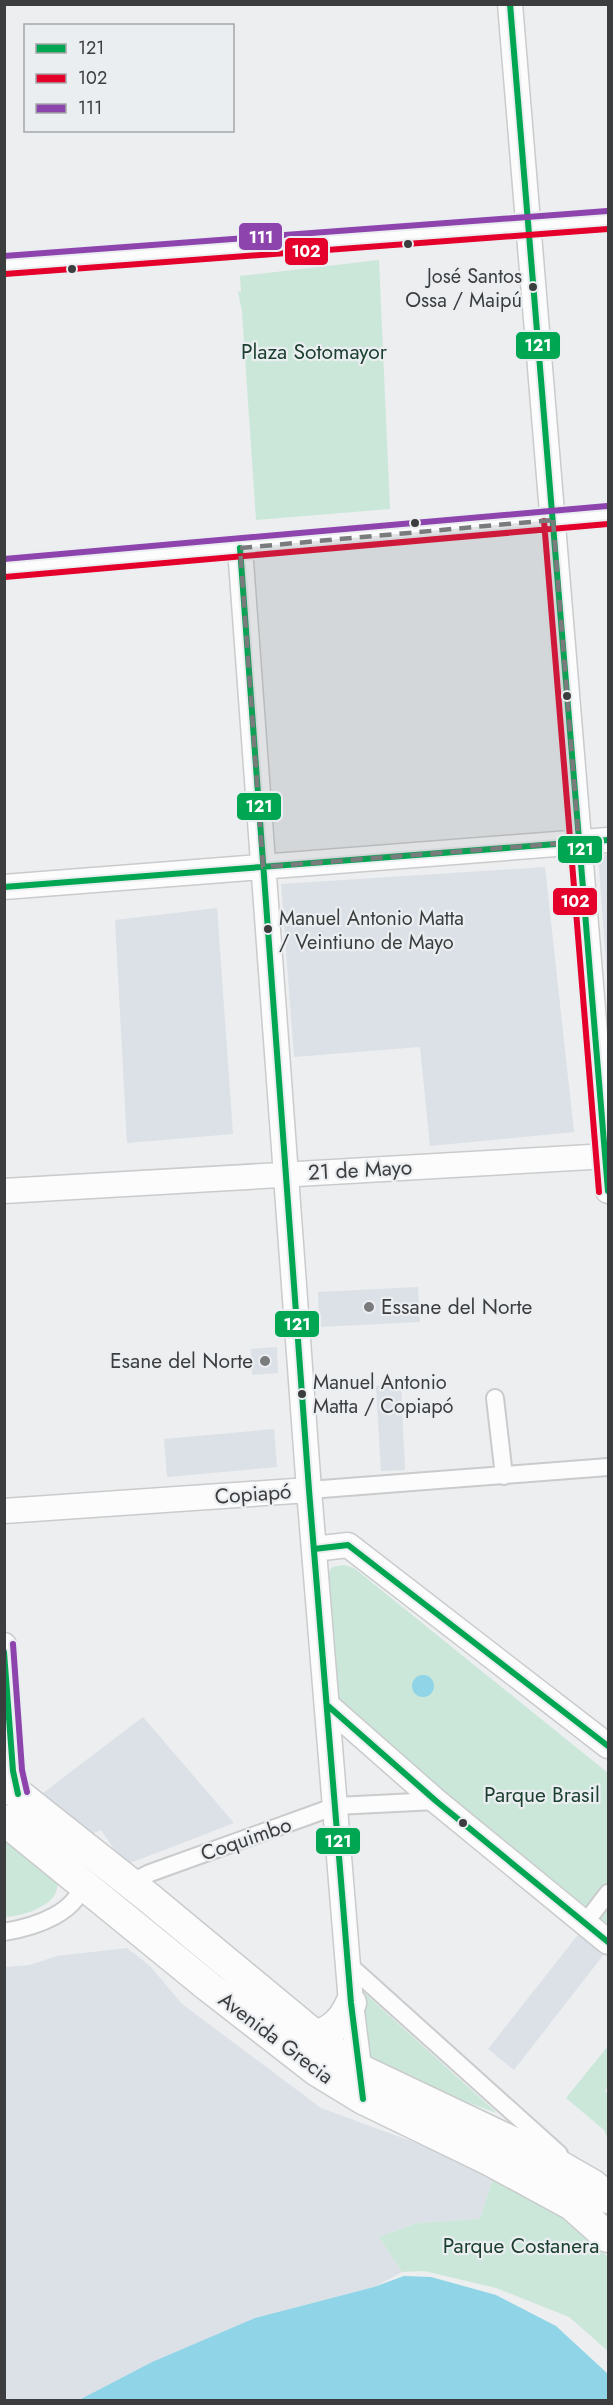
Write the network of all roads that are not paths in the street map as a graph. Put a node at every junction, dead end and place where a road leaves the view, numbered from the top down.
1 (510, 4) edge
2 (609, 220) edge
3 (528, 226) junction
4 (4, 265) edge
5 (609, 515) edge
6 (553, 520) junction
7 (240, 548) junction
8 (4, 568) edge
9 (609, 840) edge
10 (579, 842) junction
11 (263, 867) junction
12 (4, 887) edge
13 (607, 1156) edge
14 (286, 1175) junction
15 (4, 1191) edge
16 (609, 1191) edge
17 (495, 1398) dead end
18 (609, 1467) edge
19 (504, 1476) junction
20 (309, 1490) junction
21 (4, 1511) edge
22 (314, 1549) junction
23 (4, 1645) edge
24 (6, 1688) edge
25 (327, 1704) junction
26 (609, 1746) edge
27 (11, 1789) edge
28 (436, 1801) junction
29 (336, 1806) junction
30 (4, 1820) edge
31 (86, 1848) junction
32 (130, 1883) junction
33 (84, 1884) junction
34 (609, 1893) edge
35 (585, 1923) junction
36 (4, 1932) edge
37 (609, 1941) edge
38 (349, 1965) junction
39 (351, 2003) junction
40 (314, 2036) junction
41 (359, 2069) junction
42 (363, 2100) junction
43 (601, 2191) edge
44 (609, 2237) edge

1 - 3 street
2 - 3 street
3 - 4 street
3 - 6 street
5 - 6 street
6 - 7 street
6 - 10 street
7 - 8 street
7 - 11 street
9 - 10 street
10 - 11 street
10 - 13 street
11 - 12 street
11 - 14 street
13 - 14 street, 21 de Mayo
13 - 16 street
14 - 15 street, 21 de Mayo
14 - 20 street
17 - 19 street
18 - 19 street, Copiapó
19 - 20 street, Copiapó
20 - 21 street, Copiapó
20 - 22 street
22 - 25 street
22 - 26 street
23 - 24 street
24 - 27 street
25 - 28 street
25 - 29 street
27 - 31 highway, Avenida Grecia
28 - 29 street, Coquimbo
28 - 35 street
29 - 32 street, Coquimbo
29 - 38 street
30 - 33 highway, Avenida Grecia
31 - 32 highway, Avenida Grecia
31 - 33 street
32 - 40 highway, Avenida Grecia
33 - 36 street
33 - 42 highway, Avenida Grecia
34 - 35 street
35 - 37 street
38 - 39 street
38 - 43 street, Avenida Grecia
39 - 40 highway
39 - 41 street
40 - 41 highway, Avenida Grecia
41 - 42 street
41 - 43 highway, Avenida Grecia
42 - 44 highway, Avenida Grecia

